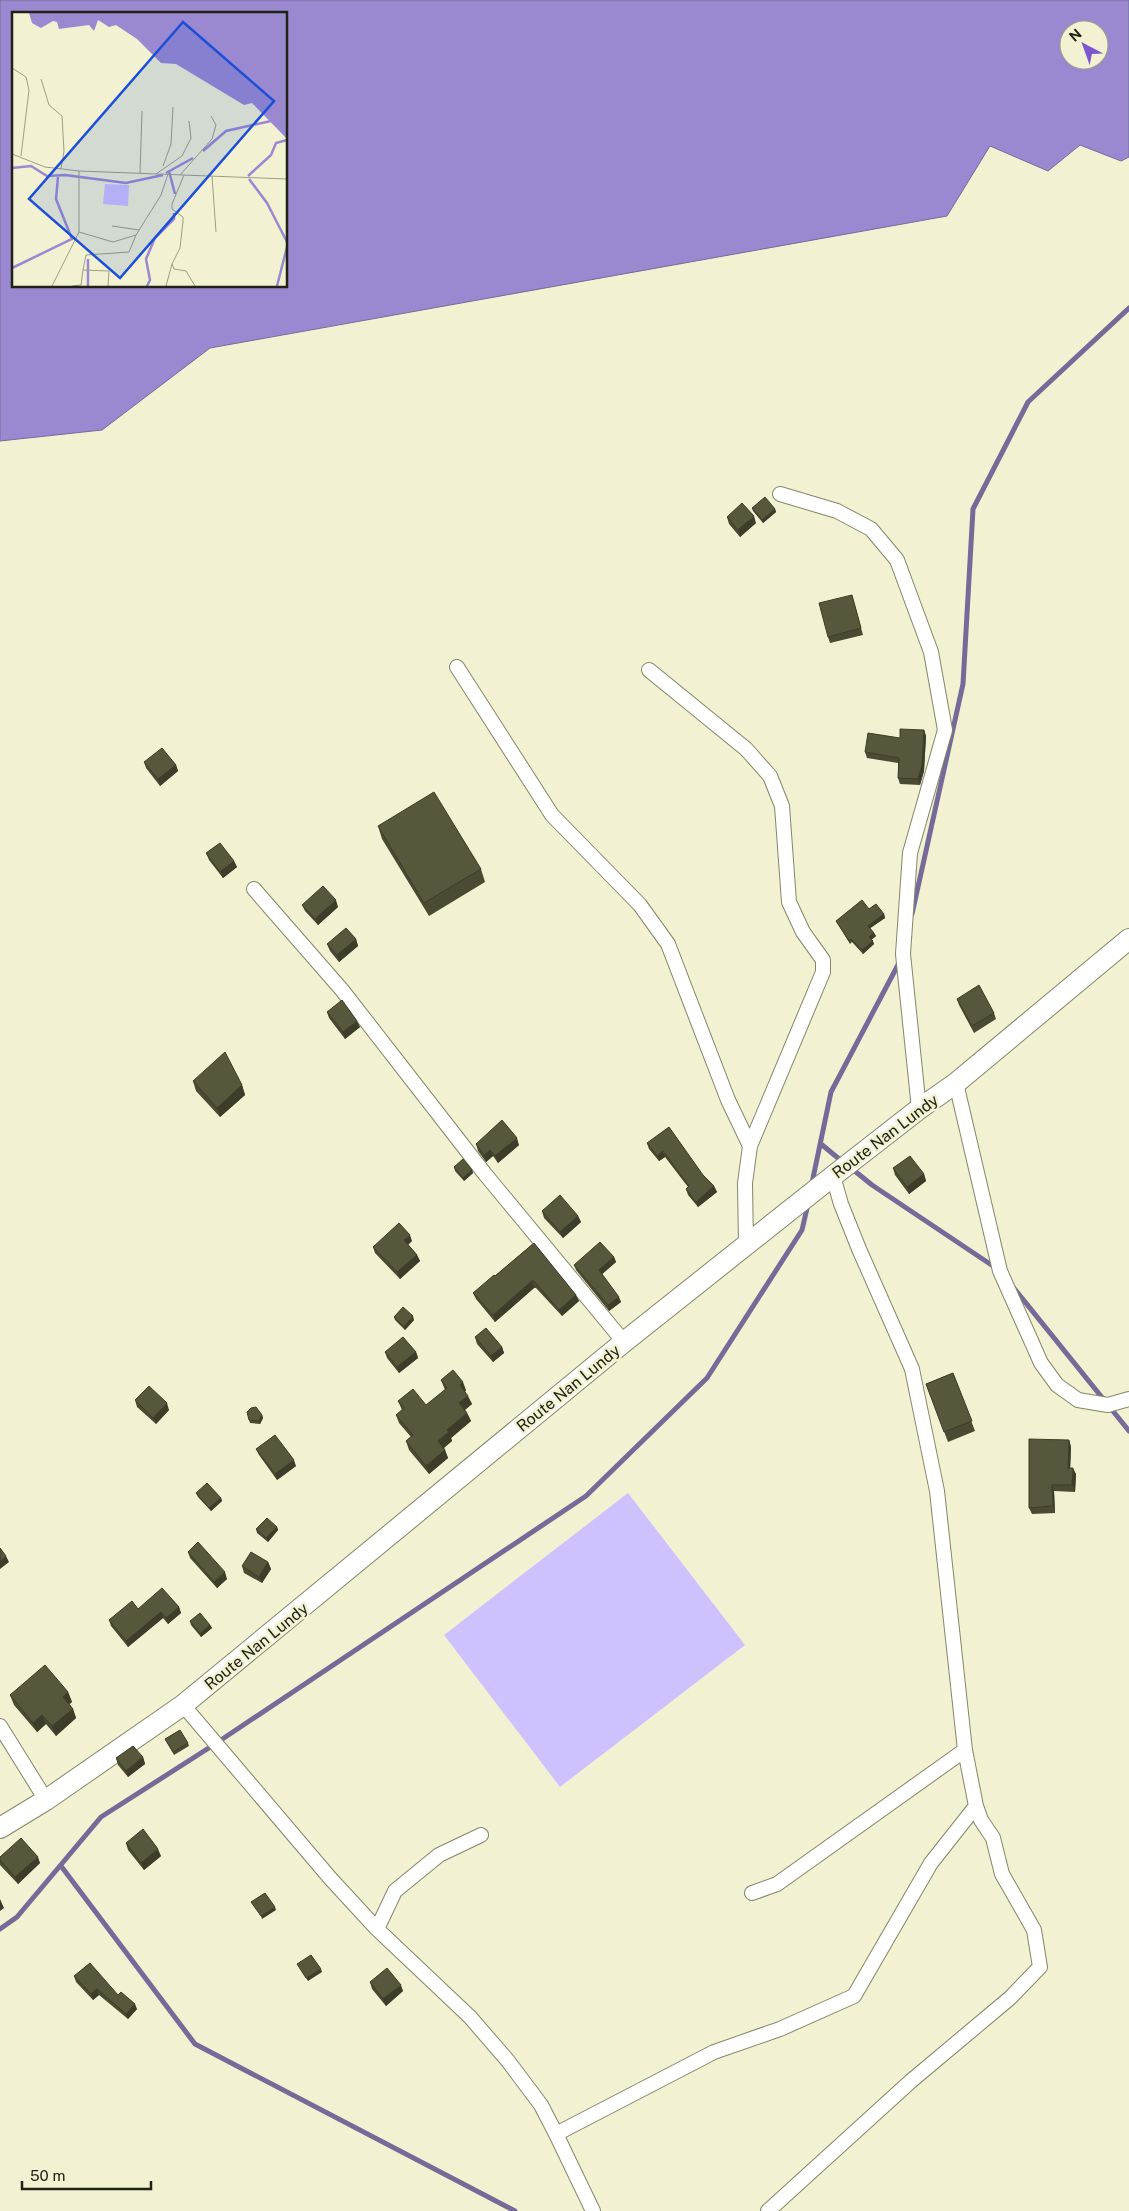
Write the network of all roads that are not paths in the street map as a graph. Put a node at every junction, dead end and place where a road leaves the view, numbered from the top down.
1 (780, 494) dead end
2 (458, 667) dead end
3 (649, 670) dead end
4 (254, 889) dead end
5 (1129, 938) edge
6 (956, 1083) junction
7 (919, 1109) junction
8 (750, 1146) junction
9 (833, 1176) junction
10 (746, 1246) junction
11 (624, 1342) junction
12 (1129, 1399) edge
13 (183, 1705) junction
14 (0, 1726) edge
15 (964, 1750) junction
16 (46, 1800) junction
17 (976, 1806) junction
18 (0, 1828) edge
19 (481, 1835) dead end
20 (752, 1893) dead end
21 (376, 1928) junction
22 (556, 2134) junction
23 (593, 2211) edge
24 (768, 2211) edge

1 - 7 street
2 - 8 street
3 - 8 street
4 - 11 street
5 - 6 main road, Route Nan Lundy
6 - 7 main road, Route Nan Lundy
6 - 12 street
7 - 9 main road, Route Nan Lundy
8 - 10 street
9 - 10 main road, Route Nan Lundy
9 - 15 street
10 - 11 main road, Route Nan Lundy
11 - 13 main road, Route Nan Lundy
13 - 16 main road, Route Nan Lundy
13 - 21 street
14 - 16 street
15 - 17 street
15 - 20 street
16 - 18 main road, Route Nan Lundy
17 - 22 street
17 - 24 street
19 - 21 street
21 - 22 street
22 - 23 street

